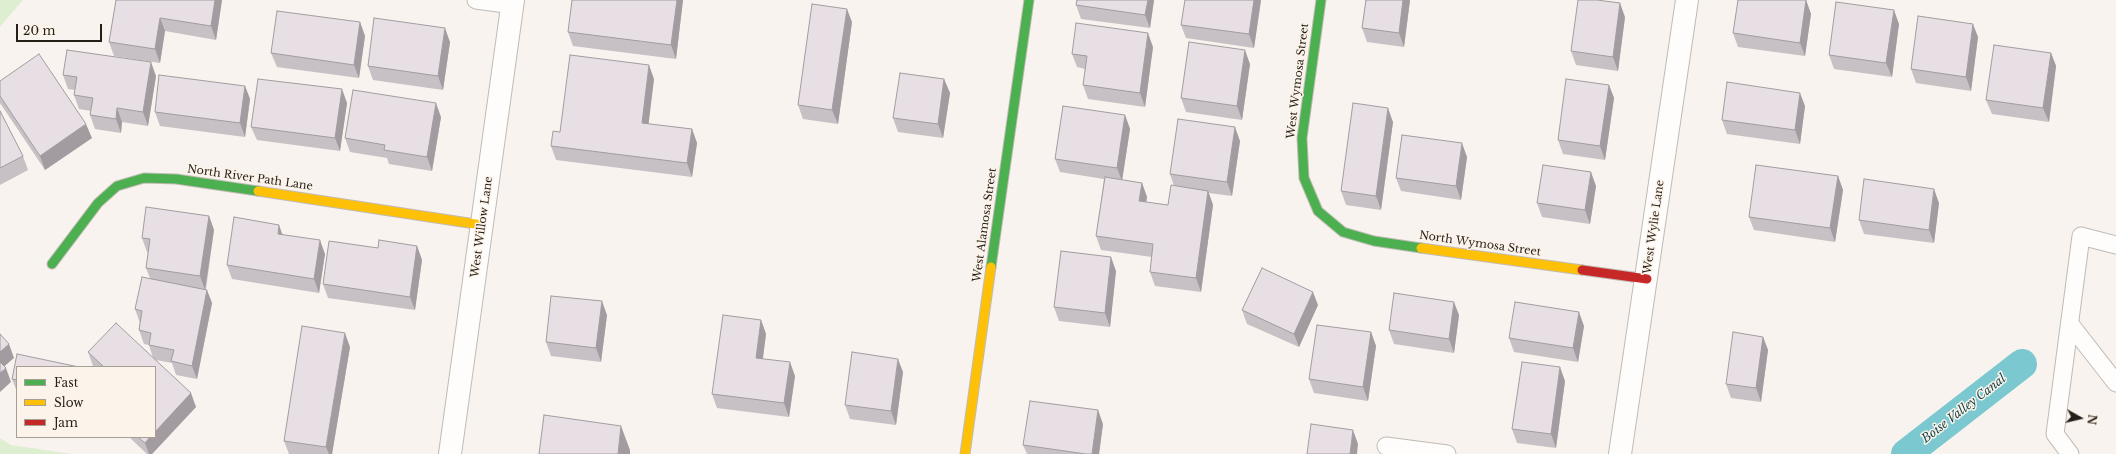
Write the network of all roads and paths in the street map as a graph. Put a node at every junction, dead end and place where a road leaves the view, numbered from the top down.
1 (476, 0) edge
2 (1029, 0) edge
3 (1321, 0) edge
4 (1687, 0) edge
5 (513, 2) edge
6 (1318, 211) joint
7 (482, 225) junction
8 (2116, 245) edge
9 (52, 264) dead end
10 (1647, 280) junction
11 (2070, 324) junction
12 (2116, 383) edge
13 (1386, 446) dead end
14 (450, 454) edge
15 (965, 454) edge
16 (1447, 454) edge
17 (1620, 454) edge
18 (2069, 454) edge

1 - 5 lane
2 - 15 street, West Alamosa Street
3 - 6 street, West Wymosa Street
4 - 10 street, West Wylie Lane
5 - 7 street, West Willow Lane
6 - 10 street, North Wymosa Street
7 - 9 street, North River Path Lane
7 - 14 street, West Willow Lane
8 - 11 lane
10 - 17 street, West Wylie Lane
11 - 12 lane
11 - 18 lane
13 - 16 lane

